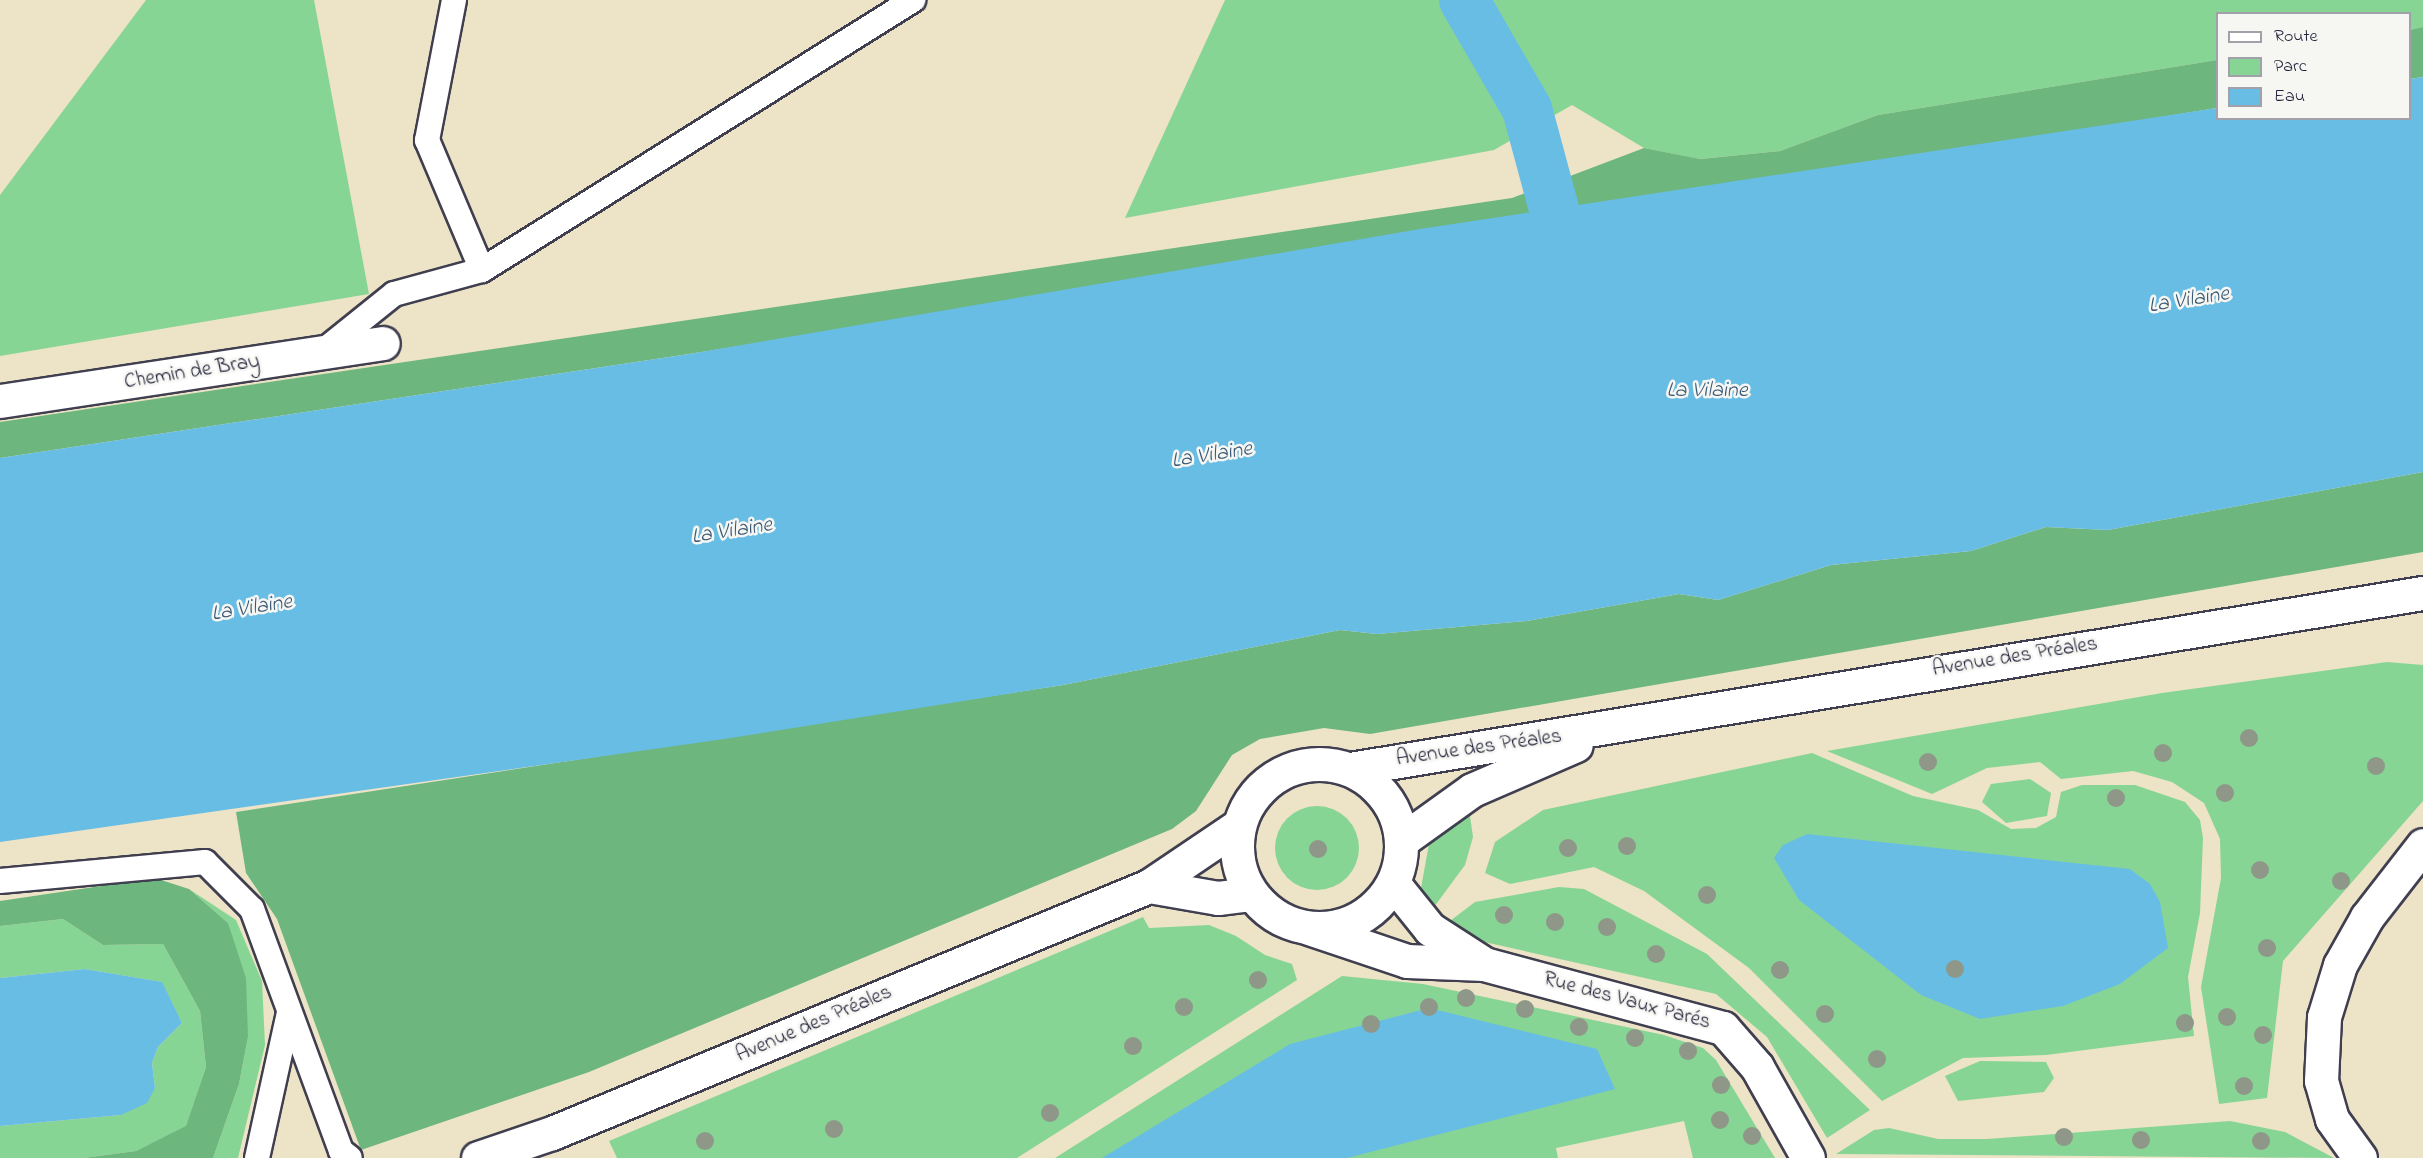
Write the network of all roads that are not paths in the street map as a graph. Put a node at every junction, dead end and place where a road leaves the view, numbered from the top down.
1 (454, 0) edge
2 (913, 0) edge
3 (482, 270) junction
4 (383, 343) dead end
5 (321, 352) junction
6 (0, 401) edge
7 (2423, 593) edge
8 (1608, 730) junction
9 (1350, 769) junction
10 (1238, 826) junction
11 (1401, 842) junction
12 (2423, 845) edge
13 (0, 880) edge
14 (1393, 883) junction
15 (1149, 886) junction
16 (1250, 894) junction
17 (1309, 928) junction
18 (1484, 964) junction
19 (289, 1012) junction
20 (257, 1158) edge
21 (350, 1158) edge
22 (478, 1158) edge
23 (1808, 1158) edge
24 (2360, 1158) edge

1 - 3 lane
2 - 3 lane
3 - 5 lane
4 - 5 main road, Chemin de Bray
5 - 6 main road, Chemin de Bray
7 - 8 main road, Avenue des Préales
8 - 9 main road, Avenue des Préales
8 - 11 main road, Avenue des Préales
9 - 10 main road
9 - 11 main road
10 - 15 main road, Avenue des Préales
10 - 16 main road
11 - 14 main road
12 - 24 main road
13 - 19 lane
14 - 17 main road
14 - 18 main road, Rue des Vaux Parés
15 - 16 main road
15 - 22 main road, Avenue des Préales
16 - 17 main road
17 - 18 main road, Rue des Vaux Parés
18 - 23 main road, Rue des Vaux Parés
19 - 20 lane
19 - 21 lane

